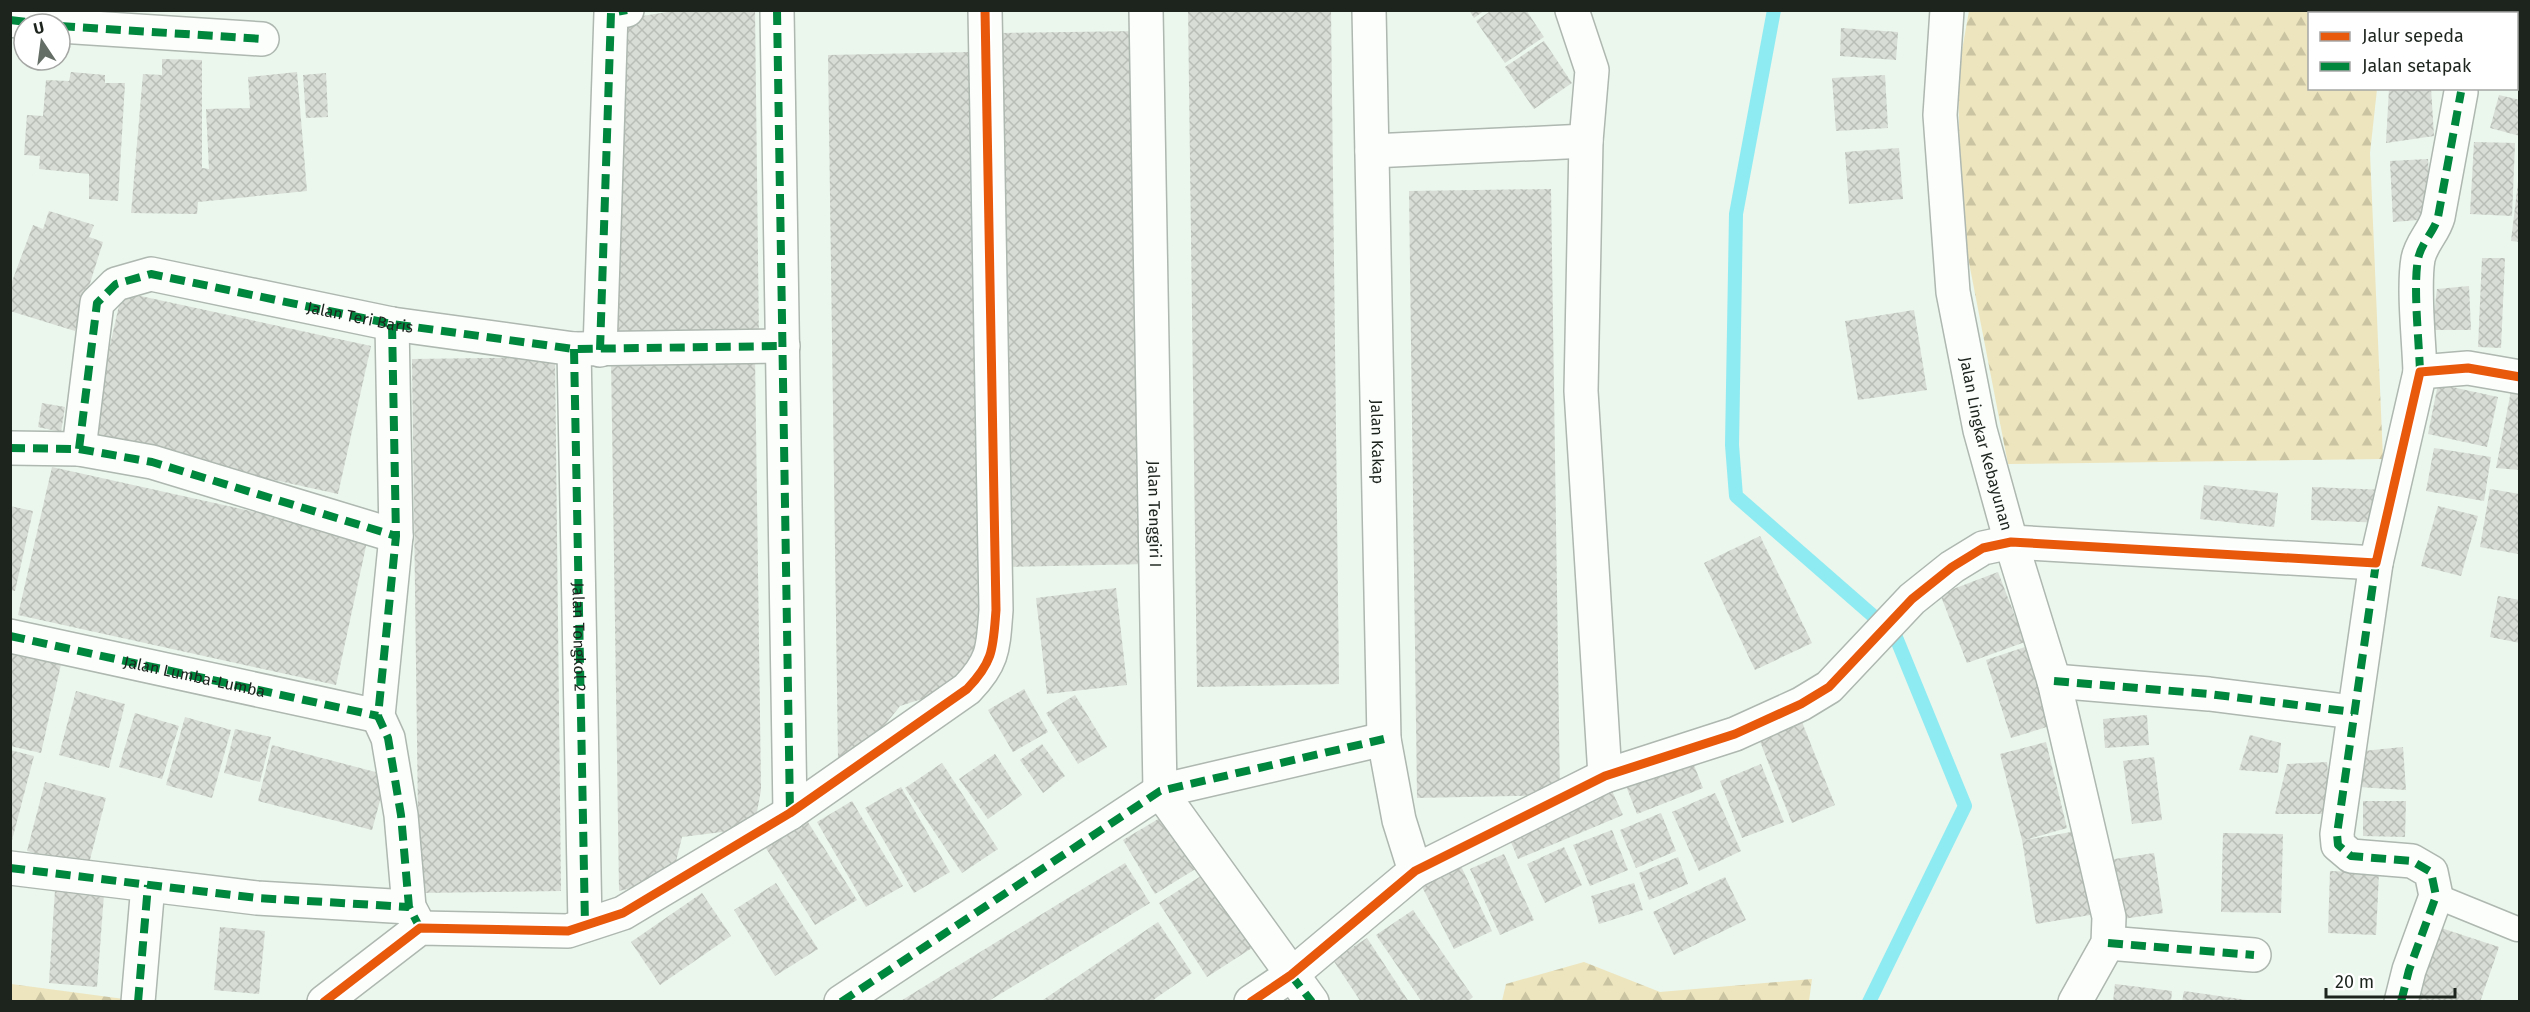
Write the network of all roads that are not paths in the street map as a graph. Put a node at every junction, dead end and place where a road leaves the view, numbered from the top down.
1 (627, 10) edge
2 (777, 10) edge
3 (985, 10) edge
4 (1146, 10) edge
5 (1369, 10) edge
6 (1572, 10) edge
7 (1947, 10) edge
8 (72, 27) edge
9 (262, 39) dead end
10 (2461, 92) dead end
11 (1586, 141) junction
12 (1372, 151) junction
13 (392, 324) junction
14 (783, 346) junction
15 (587, 349) junction
16 (2420, 372) junction
17 (2520, 377) edge
18 (10, 448) edge
19 (80, 449) junction
20 (396, 536) junction
21 (2011, 542) junction
22 (2376, 563) junction
23 (10, 636) edge
24 (2054, 681) junction
25 (2354, 712) junction
26 (378, 716) junction
27 (1384, 739) junction
28 (1605, 776) junction
29 (1160, 791) junction
30 (790, 813) junction
31 (10, 868) edge
32 (1415, 871) junction
33 (148, 885) junction
34 (2436, 896) junction
35 (414, 917) junction
36 (585, 925) junction
37 (2517, 928) dead end
38 (2108, 943) junction
39 (2254, 955) dead end
40 (1291, 975) junction
41 (138, 1002) edge
42 (324, 1002) edge
43 (841, 1002) edge
44 (1251, 1002) edge
45 (1312, 1002) edge
46 (2075, 1002) edge
47 (2402, 1002) edge

1 - 15 street, Jalan Tongkol 2
2 - 14 street
3 - 30 street
4 - 29 street, Jalan Tenggiri I
5 - 12 street, Jalan Kakap
6 - 11 street
7 - 21 street, Jalan Lingkar Kebayunan
8 - 9 street
10 - 16 street
11 - 12 street
11 - 28 street
12 - 27 street, Jalan Kakap
13 - 15 street, Jalan Teri Baris
13 - 19 street, Jalan Teri Baris
13 - 20 street
14 - 15 street, Jalan Teri Baris
14 - 30 street
15 - 36 street, Jalan Tongkol 2
16 - 17 street
16 - 22 street
18 - 19 street
19 - 20 street
20 - 26 street
21 - 22 street
21 - 24 street, Jalan Lingkar Kebayunan
21 - 28 street
22 - 25 street
23 - 26 street, Jalan Lumba-Lumba
24 - 25 street
24 - 38 street, Jalan Lingkar Kebayunan
25 - 34 street
26 - 35 street
27 - 29 street
27 - 32 street, Jalan Kakap
28 - 32 street
29 - 40 street
29 - 43 street
30 - 36 street
31 - 33 street
32 - 40 street
33 - 35 street
33 - 41 street
34 - 37 lane
34 - 47 street
35 - 36 street
35 - 42 street
38 - 39 street
38 - 46 street, Jalan Lingkar Kebayunan
40 - 44 street
40 - 45 street

